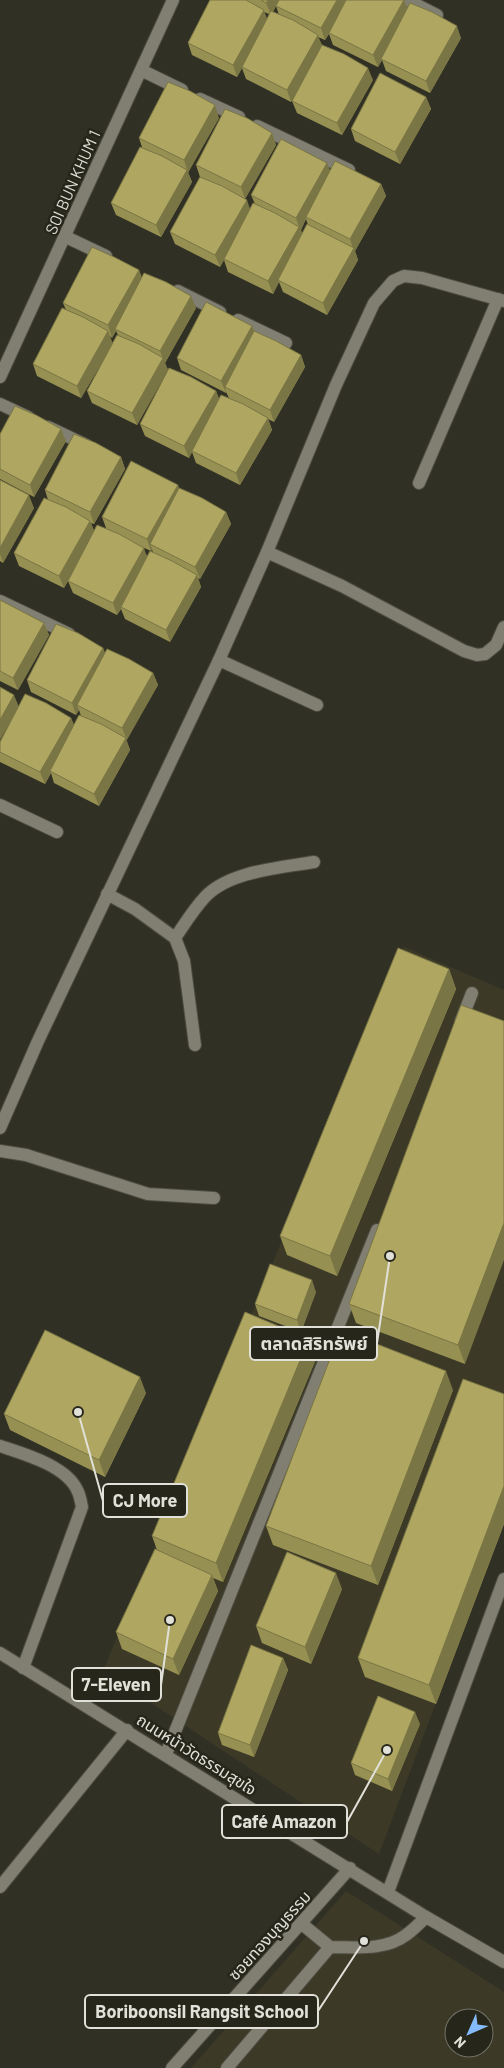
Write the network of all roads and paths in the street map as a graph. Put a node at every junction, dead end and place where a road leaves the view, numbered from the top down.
1 (173, 0) edge
2 (407, 0) edge
3 (437, 15) edge
4 (141, 70) junction
5 (356, 173) edge
6 (66, 237) junction
7 (118, 262) edge
8 (162, 284) edge
9 (501, 300) edge
10 (286, 343) dead end
11 (0, 377) edge
12 (0, 404) edge
13 (98, 450) edge
14 (419, 483) dead end
15 (268, 552) junction
16 (0, 601) edge
17 (504, 627) edge
18 (77, 637) edge
19 (219, 660) junction
20 (317, 705) dead end
21 (0, 805) edge
22 (57, 832) dead end
23 (314, 862) dead end
24 (107, 894) junction
25 (174, 938) junction
26 (472, 993) dead end
27 (457, 1030) edge
28 (195, 1045) dead end
29 (0, 1128) edge
30 (0, 1151) edge
31 (214, 1198) dead end
32 (380, 1222) edge
33 (0, 1446) edge
34 (504, 1580) edge
35 (0, 1653) edge
36 (23, 1668) junction
37 (127, 1730) junction
38 (166, 1754) junction
39 (350, 1868) junction
40 (0, 1887) edge
41 (388, 1892) junction
42 (426, 1917) junction
43 (302, 1924) junction
44 (330, 1947) junction
45 (504, 1962) edge
46 (172, 2068) edge
47 (227, 2068) edge

1 - 4 street, SOI BUN KHUM 1
2 - 3 street
4 - 5 street
4 - 6 street, SOI BUN KHUM 1
6 - 7 street
6 - 11 street, SOI BUN KHUM 1
8 - 10 street
9 - 14 street
9 - 15 street
12 - 13 street
15 - 17 street
15 - 19 street
16 - 18 street
19 - 20 street
19 - 24 street
21 - 22 street
23 - 25 street
24 - 25 street
24 - 29 street
25 - 28 street
26 - 27 street
30 - 31 street
32 - 38 street
33 - 36 street
34 - 41 street
35 - 36 street, ถนนหน้าวัดธรรมสุขใจ
36 - 37 street, ถนนหน้าวัดธรรมสุขใจ
37 - 38 street, ถนนหน้าวัดธรรมสุขใจ
37 - 40 street
38 - 39 street, ถนนหน้าวัดธรรมสุขใจ
39 - 41 street, ถนนหน้าวัดธรรมสุขใจ
39 - 43 street, ซอยทองบุญธรรม
41 - 42 street, ถนนหน้าวัดธรรมสุขใจ
42 - 44 street
42 - 45 street, ถนนหน้าวัดธรรมสุขใจ
43 - 44 street
43 - 46 street, ซอยทองบุญธรรม
44 - 47 street

